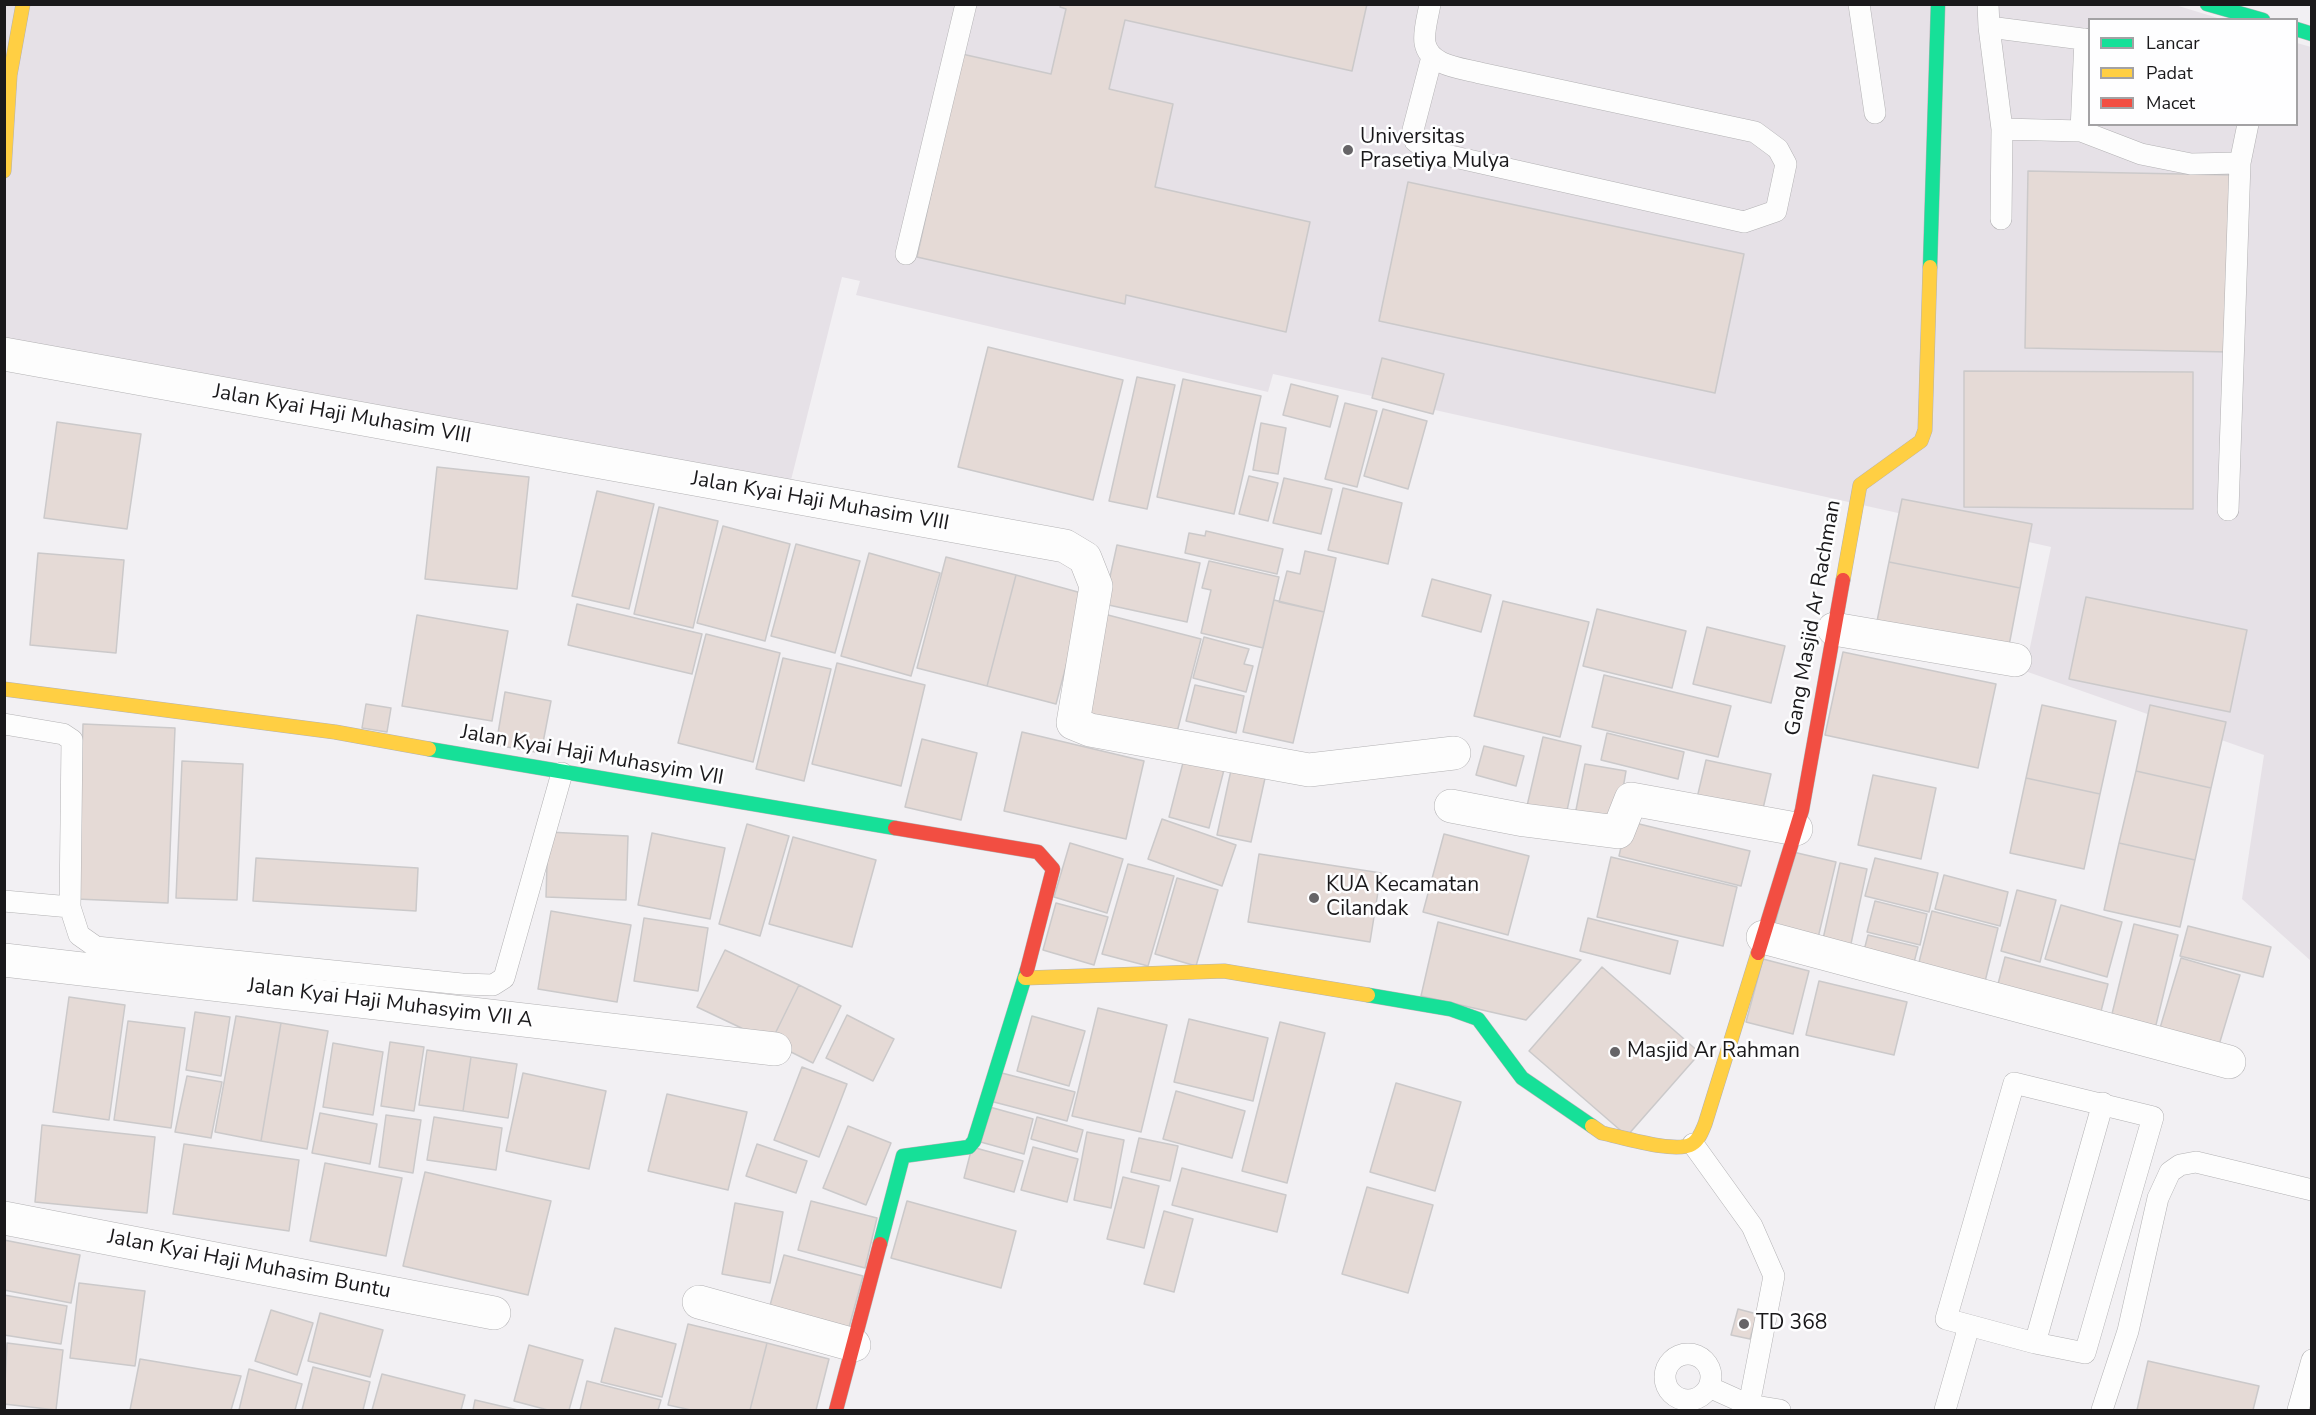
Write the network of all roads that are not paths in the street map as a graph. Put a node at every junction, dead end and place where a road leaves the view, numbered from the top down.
1 (23, 4) edge
2 (966, 4) edge
3 (1430, 4) edge
4 (1859, 4) edge
5 (1938, 4) edge
6 (1988, 4) edge
7 (2207, 4) edge
8 (2256, 18) edge
9 (1989, 27) junction
10 (11, 36) edge
11 (2087, 40) edge
12 (1432, 57) junction
13 (7, 75) edge
14 (1875, 112) dead end
15 (2248, 126) edge
16 (2002, 129) junction
17 (2081, 131) junction
18 (2240, 163) junction
19 (4, 171) edge
20 (2001, 219) dead end
21 (906, 254) dead end
22 (4, 354) edge
23 (2228, 510) dead end
24 (1834, 629) junction
25 (2015, 660) dead end
26 (4, 689) edge
27 (4, 724) edge
28 (1454, 753) dead end
29 (562, 773) junction
30 (1451, 806) dead end
31 (1796, 830) junction
32 (4, 901) edge
33 (70, 907) junction
34 (1763, 937) junction
35 (4, 960) edge
36 (1025, 978) junction
37 (775, 1049) dead end
38 (2229, 1062) dead end
39 (2103, 1103) junction
40 (1694, 1144) junction
41 (2312, 1190) edge
42 (4, 1218) edge
43 (699, 1302) dead end
44 (494, 1313) dead end
45 (1969, 1326) junction
46 (2035, 1343) junction
47 (854, 1346) junction
48 (2312, 1360) edge
49 (1709, 1388) junction
50 (1681, 1405) edge
51 (1749, 1408) edge
52 (836, 1410) edge
53 (1780, 1410) edge
54 (1945, 1410) edge
55 (2102, 1410) edge
56 (2298, 1410) edge

1 - 10 main road
2 - 21 lane
3 - 12 lane
4 - 14 lane
5 - 24 main road, Gang Masjid Ar Rachman
6 - 9 lane
7 - 8 main road
9 - 11 lane
9 - 16 lane
10 - 13 main road
11 - 17 lane
12 - 12 lane
13 - 19 main road
15 - 18 lane
16 - 17 lane
16 - 20 lane
17 - 18 lane
18 - 23 lane
22 - 28 street, Jalan Kyai Haji Muhasim VIII
24 - 25 street
24 - 31 main road, Gang Masjid Ar Rachman
26 - 29 main road, Jalan Kyai Haji Muhasyim VII
27 - 33 lane
29 - 33 lane
29 - 36 main road, Jalan Kyai Haji Muhasyim VII
30 - 31 street
31 - 34 main road, Gang Masjid Ar Rachman
32 - 33 lane
34 - 38 street
34 - 40 main road, Gang Masjid Ar Rachman
35 - 37 street, Jalan Kyai Haji Muhasyim VII A
36 - 40 main road
36 - 47 main road
39 - 45 lane
39 - 46 lane
39 - 46 lane
40 - 51 lane
41 - 55 lane
42 - 44 street, Jalan Kyai Haji Muhasim Buntu
43 - 47 street
45 - 46 lane
45 - 54 lane
47 - 52 main road
48 - 56 lane
49 - 50 lane
49 - 50 lane
49 - 51 lane
51 - 53 lane

